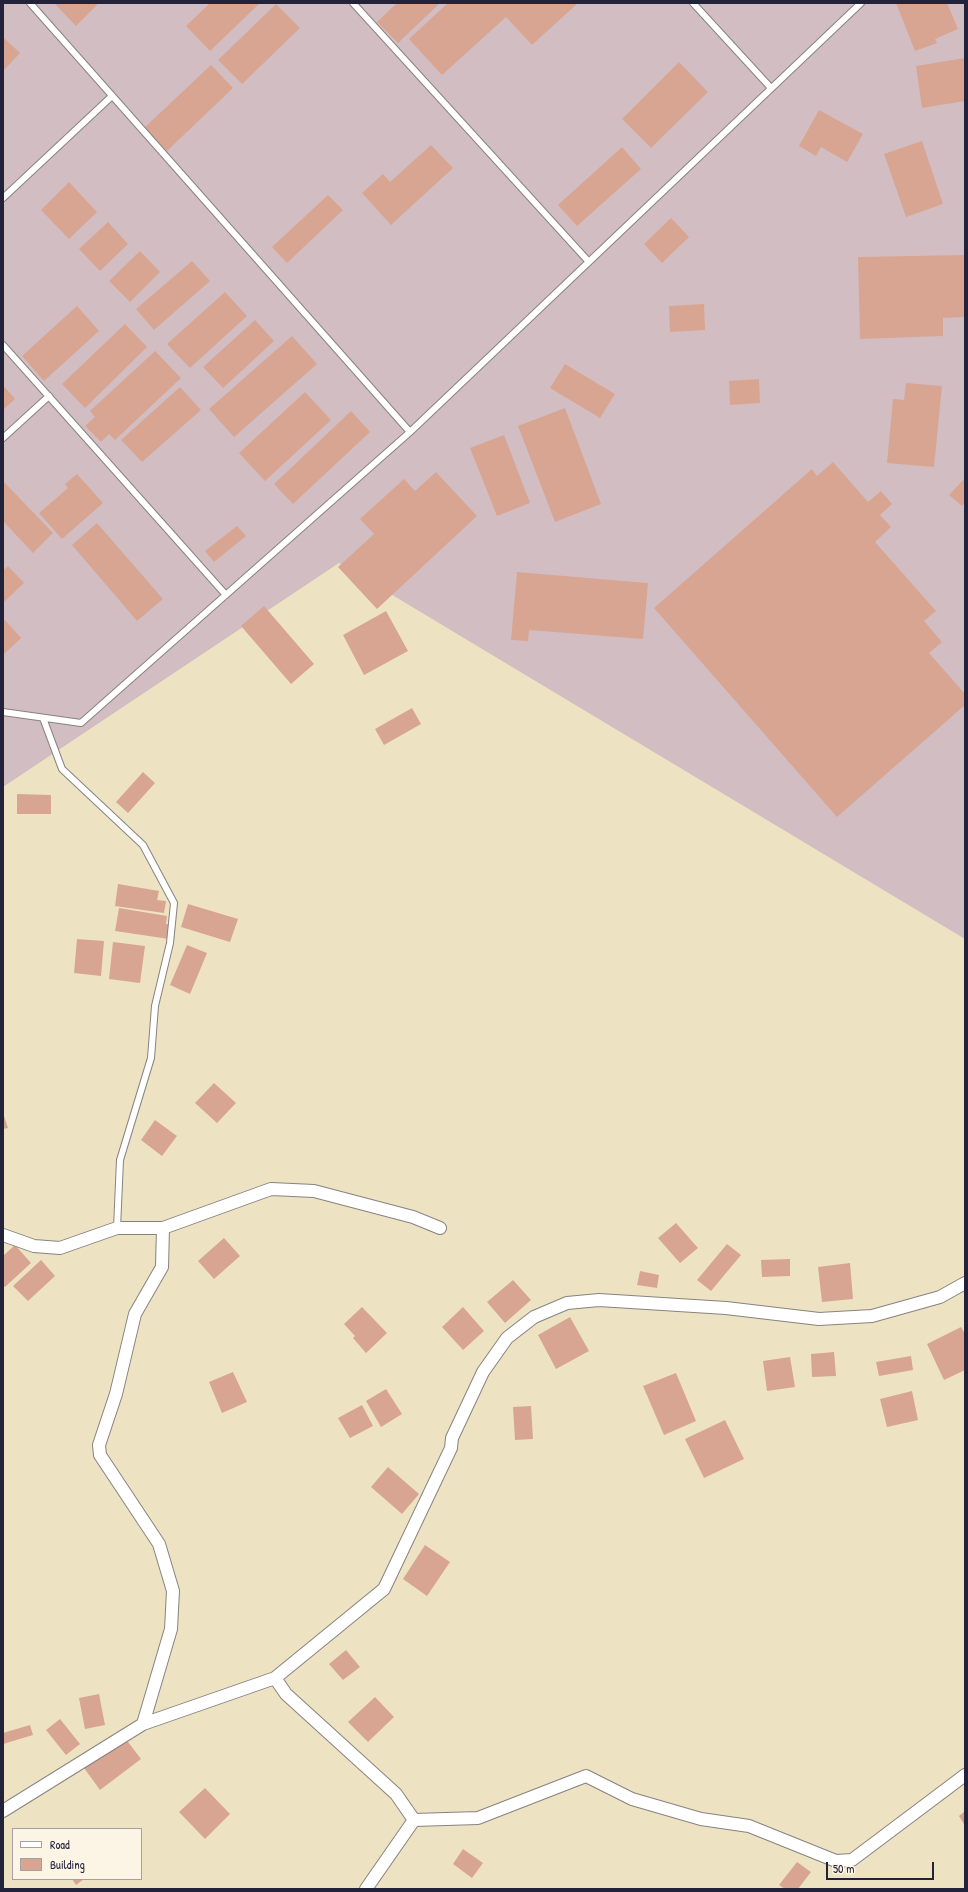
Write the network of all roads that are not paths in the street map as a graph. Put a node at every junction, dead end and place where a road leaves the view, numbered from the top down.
1 (30, 3) edge
2 (353, 3) edge
3 (693, 3) edge
4 (862, 3) edge
5 (772, 88) junction
6 (112, 96) junction
7 (3, 198) edge
8 (589, 262) junction
9 (3, 345) edge
10 (48, 396) junction
11 (410, 432) junction
12 (3, 438) edge
13 (226, 595) junction
14 (3, 712) edge
15 (43, 718) junction
16 (117, 1228) junction
17 (163, 1228) junction
18 (440, 1228) dead end
19 (3, 1235) edge
20 (965, 1283) edge
21 (275, 1678) junction
22 (143, 1724) junction
23 (965, 1775) edge
24 (3, 1811) edge
25 (414, 1820) junction
26 (366, 1889) edge

1 - 6 lane
2 - 8 lane
3 - 5 lane
4 - 5 lane
5 - 8 lane
6 - 7 lane
6 - 11 lane
8 - 11 lane
9 - 10 lane
10 - 12 lane
10 - 13 lane
11 - 13 lane
13 - 15 lane
14 - 15 lane
15 - 16 lane
16 - 17 street
16 - 19 street
17 - 18 street
17 - 22 street
20 - 21 street
21 - 22 street
21 - 25 street
22 - 24 street
23 - 25 street
25 - 26 street

